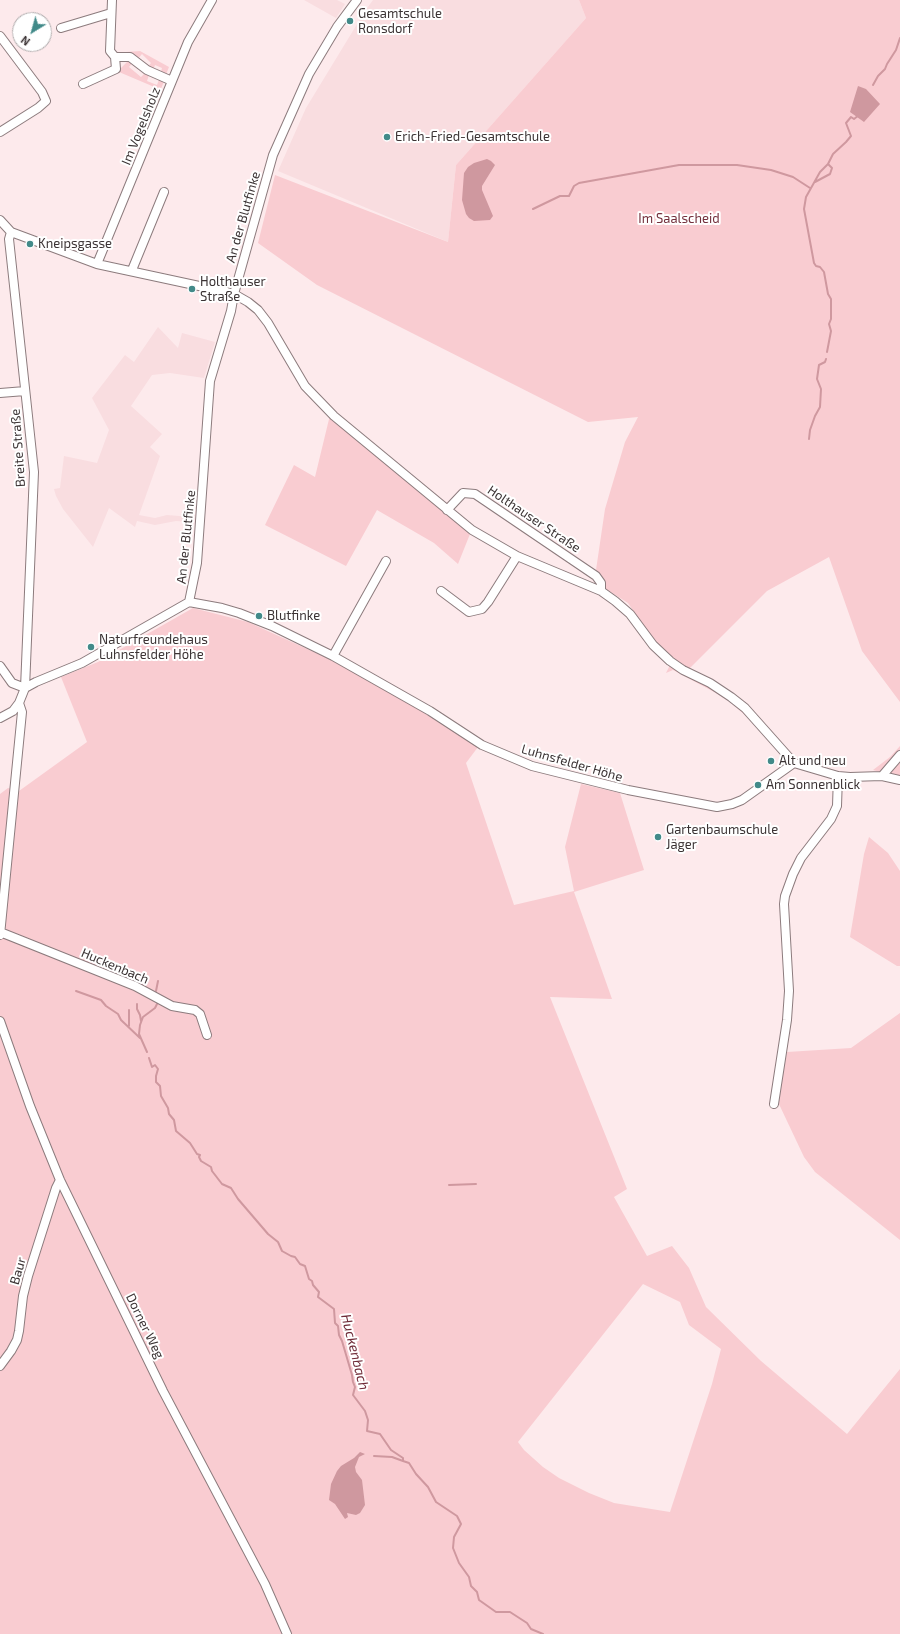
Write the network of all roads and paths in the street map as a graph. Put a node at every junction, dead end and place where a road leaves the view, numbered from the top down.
1 (112, 0) edge
2 (212, 0) edge
3 (357, 0) edge
4 (111, 13) junction
5 (61, 28) dead end
6 (0, 36) edge
7 (114, 57) junction
8 (172, 81) junction
9 (82, 84) dead end
10 (0, 132) edge
11 (164, 192) dead end
12 (0, 220) edge
13 (8, 230) junction
14 (97, 264) junction
15 (132, 270) junction
16 (234, 294) junction
17 (25, 391) junction
18 (0, 393) edge
19 (447, 510) junction
20 (518, 556) junction
21 (386, 561) dead end
22 (441, 591) dead end
23 (600, 591) junction
24 (189, 602) junction
25 (333, 656) junction
26 (0, 666) edge
27 (25, 688) junction
28 (19, 703) junction
29 (0, 718) edge
30 (900, 755) edge
31 (794, 763) junction
32 (838, 776) junction
33 (882, 776) junction
34 (900, 780) edge
35 (0, 933) edge
36 (0, 1021) edge
37 (207, 1035) dead end
38 (774, 1104) dead end
39 (60, 1180) junction
40 (0, 1366) edge
41 (287, 1634) edge

1 - 4 street
2 - 8 street, Im Vogelsholz
3 - 16 street, An der Blutfinke
4 - 5 street
4 - 7 street
6 - 10 street
7 - 8 street
7 - 9 street
8 - 14 street, Im Vogelsholz
11 - 15 street
12 - 13 street
13 - 14 street
13 - 17 street, Breite Straße
14 - 15 street
15 - 16 street
16 - 19 street
16 - 24 street, An der Blutfinke
17 - 18 street
17 - 27 street, Breite Straße
19 - 20 street
19 - 23 street, Holthauser Straße
20 - 22 street
20 - 23 street
21 - 25 street
23 - 31 street
24 - 25 street, Luhnsfelder Höhe
24 - 27 street
25 - 31 street, Luhnsfelder Höhe
26 - 27 street
27 - 28 street, Breite Straße
28 - 29 street
28 - 35 street
30 - 33 street
31 - 32 street
32 - 33 street
32 - 38 street
33 - 34 street
35 - 37 street, Huckenbach
36 - 39 street, Dorner Weg
39 - 40 street, Baur
39 - 41 street, Dorner Weg

